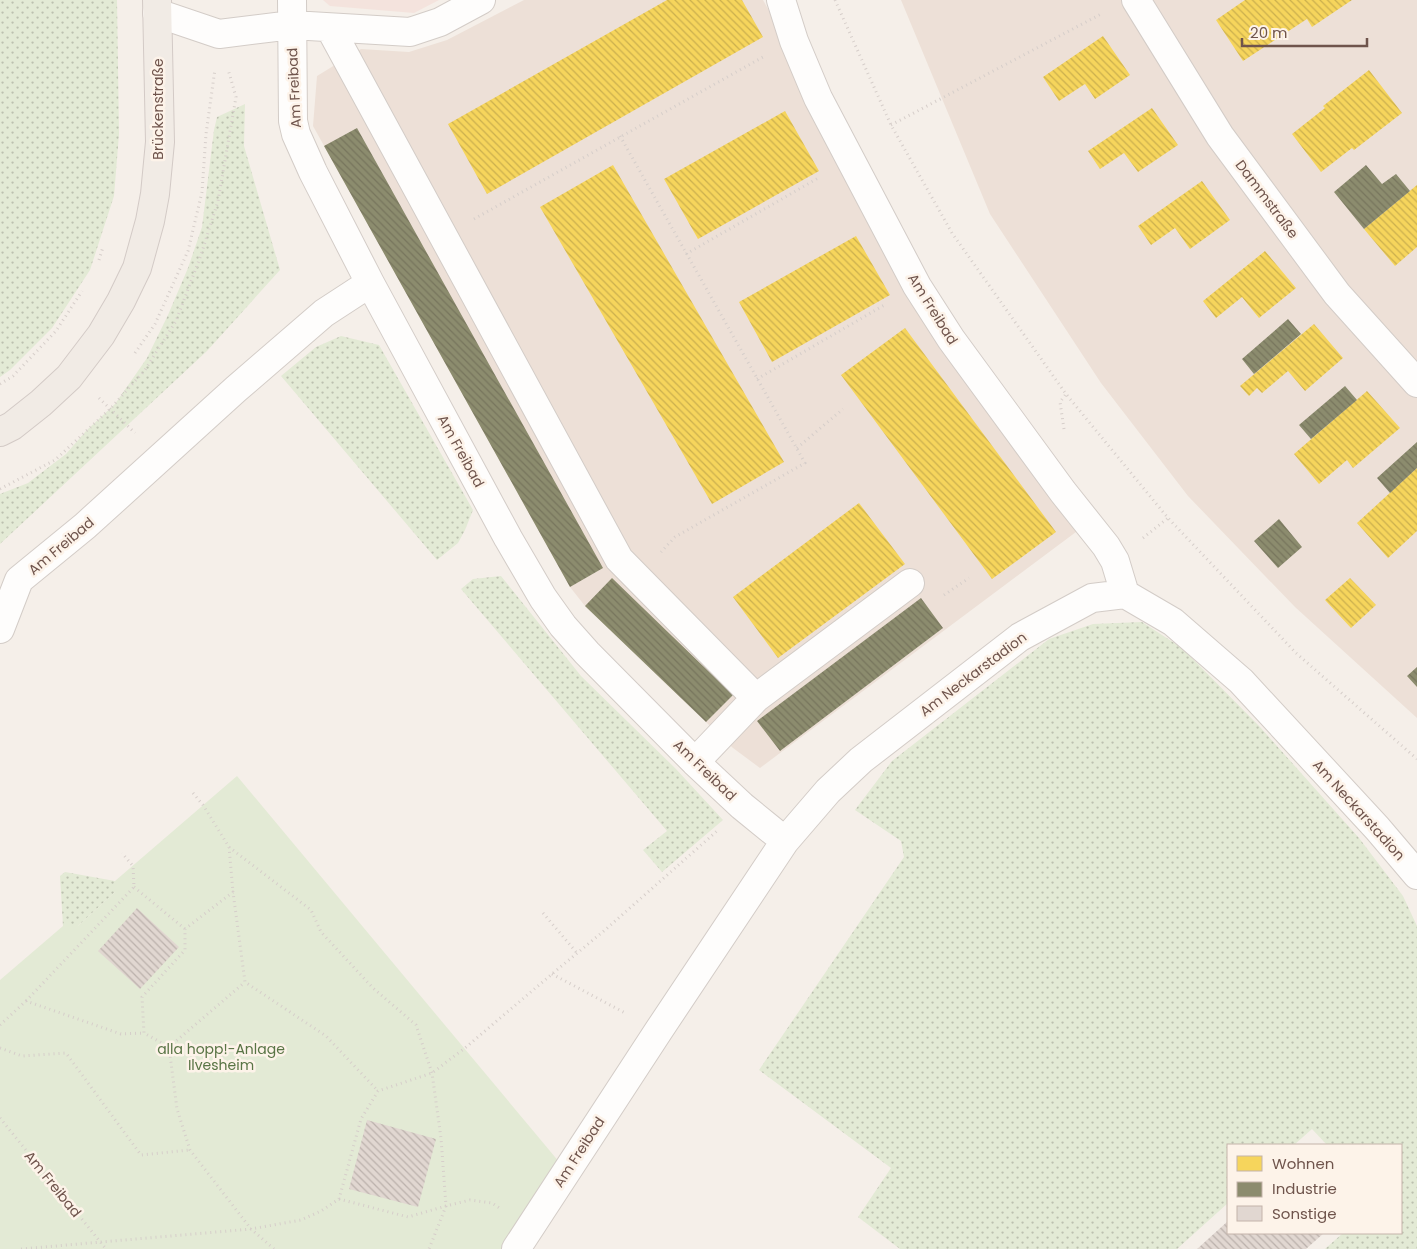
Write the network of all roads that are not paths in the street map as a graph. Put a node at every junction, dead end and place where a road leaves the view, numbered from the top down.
1 (185, 0) edge
2 (481, 0) edge
3 (781, 0) edge
4 (1136, 0) edge
5 (157, 6) edge
6 (292, 13) edge
7 (330, 28) junction
8 (370, 283) junction
9 (1417, 383) edge
10 (0, 432) edge
11 (910, 583) dead end
12 (1125, 594) junction
13 (0, 629) edge
14 (756, 698) junction
15 (695, 762) junction
16 (785, 841) junction
17 (1417, 875) edge
18 (523, 1239) edge

1 - 5 street
2 - 7 street
3 - 12 street, Am Freibad
4 - 9 street, Dammstraße
5 - 6 street
5 - 10 main road, Brückenstraße
6 - 7 street
6 - 8 street, Am Freibad
7 - 14 street
8 - 13 street, Am Freibad
8 - 15 street, Am Freibad
11 - 14 street
12 - 16 street, Am Neckarstadion
12 - 17 street, Am Neckarstadion
14 - 15 street
15 - 16 street, Am Freibad
16 - 18 street, Am Freibad

